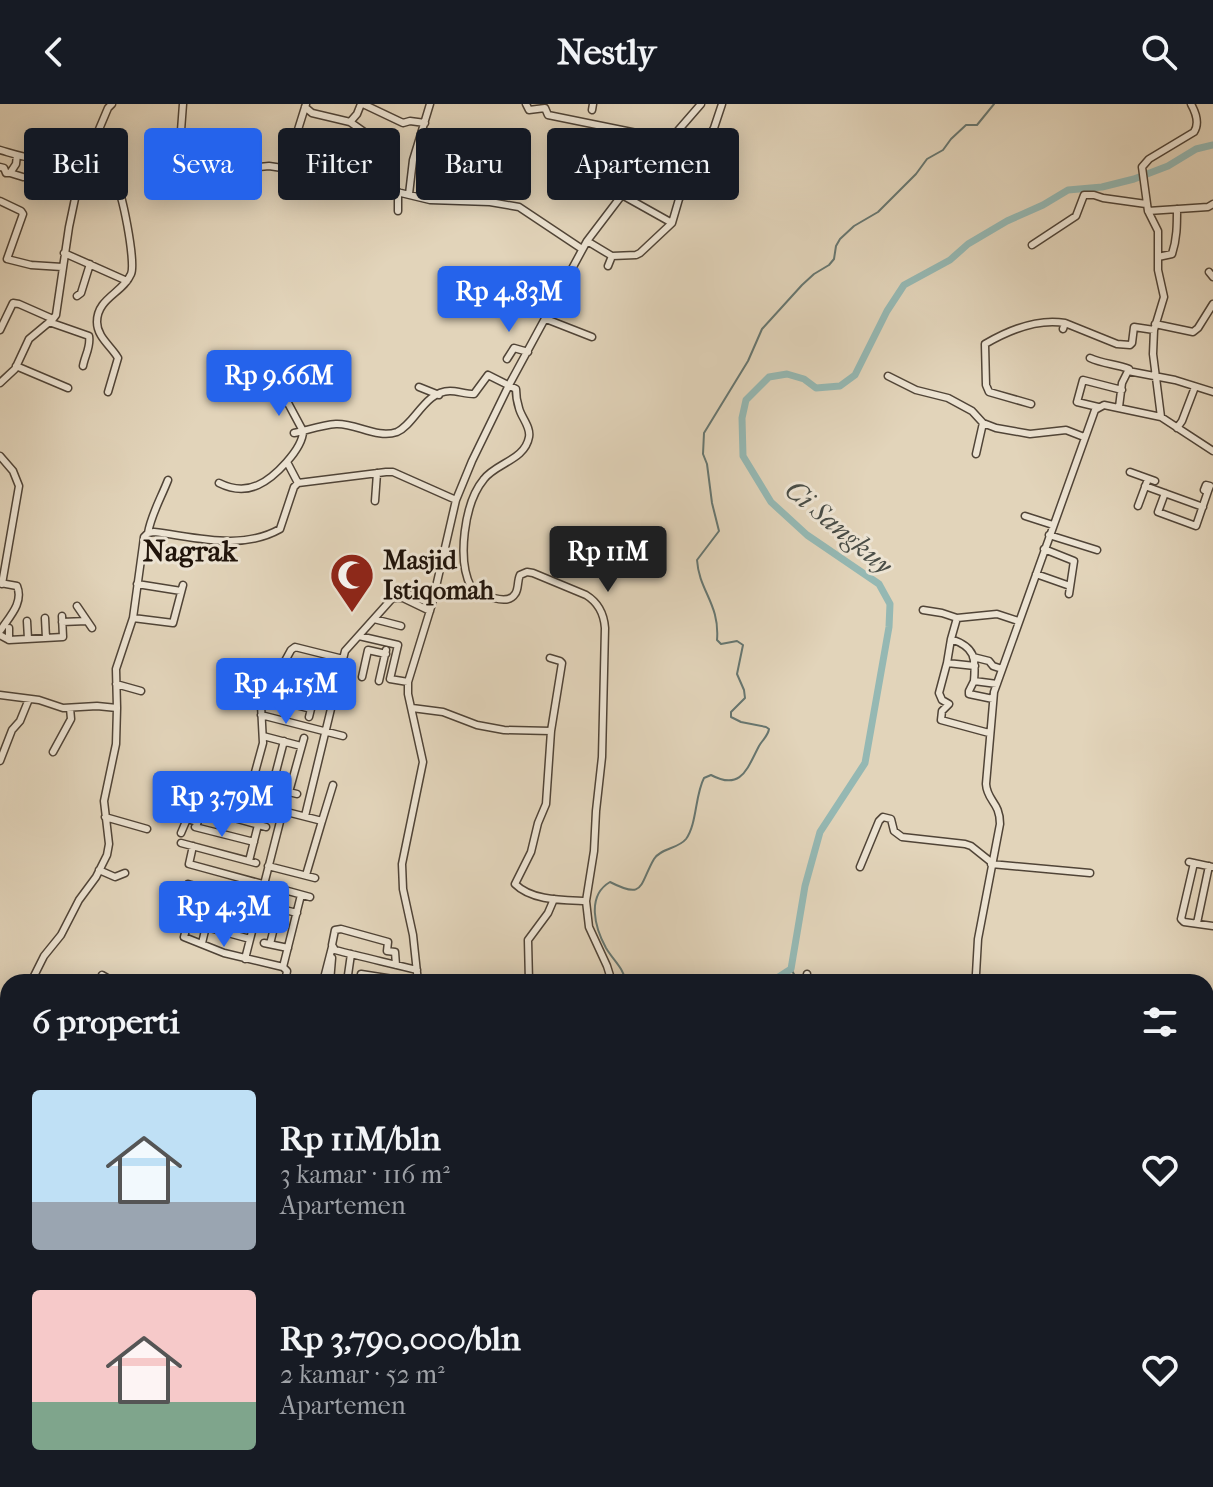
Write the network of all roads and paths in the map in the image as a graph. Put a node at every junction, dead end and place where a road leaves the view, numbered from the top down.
1 (112, 104) edge
2 (183, 104) edge
3 (362, 104) edge
4 (430, 104) edge
5 (526, 104) edge
6 (702, 104) edge
7 (722, 104) edge
8 (1191, 104) edge
9 (306, 106) edge
10 (350, 122) junction
11 (425, 123) junction
12 (100, 128) edge
13 (299, 128) edge
14 (358, 128) edge
15 (612, 128) edge
16 (681, 128) edge
17 (0, 150) edge
18 (17, 155) junction
19 (24, 156) edge
20 (0, 167) edge
21 (278, 167) edge
22 (10, 173) junction
23 (23, 177) dead end
24 (400, 192) edge
25 (409, 194) junction
26 (75, 200) edge
27 (121, 200) edge
28 (398, 200) edge
29 (618, 200) edge
30 (631, 200) edge
31 (0, 201) edge
32 (1213, 204) edge
33 (1147, 207) junction
34 (1177, 209) junction
35 (398, 211) dead end
36 (672, 223) junction
37 (587, 241) junction
38 (1032, 245) dead end
39 (582, 249) junction
40 (64, 253) junction
41 (612, 256) junction
42 (1158, 257) junction
43 (3, 258) edge
44 (90, 264) junction
45 (608, 266) dead end
46 (62, 267) junction
47 (127, 281) junction
48 (77, 296) dead end
49 (1213, 304) edge
50 (87, 313) dead end
51 (98, 315) junction
52 (546, 319) junction
53 (51, 320) junction
54 (1155, 327) junction
55 (0, 330) edge
56 (592, 337) dead end
57 (528, 352) junction
58 (1090, 358) dead end
59 (507, 359) dead end
60 (16, 366) junction
61 (83, 366) dead end
62 (1128, 371) junction
63 (888, 376) dead end
64 (1155, 376) junction
65 (0, 383) edge
66 (509, 385) junction
67 (419, 387) dead end
68 (1195, 387) junction
69 (68, 388) dead end
70 (281, 390) dead end
71 (1122, 390) junction
72 (108, 392) dead end
73 (1213, 392) edge
74 (439, 395) junction
75 (1031, 404) dead end
76 (1098, 407) junction
77 (1119, 407) junction
78 (1161, 417) junction
79 (983, 423) junction
80 (1177, 428) junction
81 (303, 431) junction
82 (294, 433) dead end
83 (1084, 437) junction
84 (1213, 451) edge
85 (976, 454) dead end
86 (0, 456) edge
87 (287, 462) junction
88 (1130, 472) dead end
89 (1159, 472) dead end
90 (377, 473) junction
91 (168, 480) dead end
92 (219, 483) dead end
93 (298, 483) junction
94 (1150, 484) junction
95 (1209, 487) edge
96 (1165, 493) junction
97 (456, 500) junction
98 (375, 501) dead end
99 (1138, 506) dead end
100 (1201, 506) junction
101 (1025, 516) dead end
102 (1053, 525) junction
103 (148, 533) junction
104 (1049, 535) junction
105 (446, 538) junction
106 (464, 542) junction
107 (1044, 549) junction
108 (1097, 550) dead end
109 (1036, 574) junction
110 (1, 584) edge
111 (137, 584) junction
112 (1070, 586) junction
113 (1069, 594) dead end
114 (77, 606) dead end
115 (431, 607) junction
116 (923, 610) dead end
117 (45, 618) dead end
118 (133, 618) junction
119 (957, 618) junction
120 (373, 619) junction
121 (27, 621) dead end
122 (87, 621) junction
123 (1018, 621) junction
124 (401, 626) dead end
125 (9, 628) dead end
126 (92, 628) dead end
127 (0, 633) edge
128 (359, 636) junction
129 (46, 638) junction
130 (28, 639) junction
131 (951, 639) junction
132 (9, 640) junction
133 (388, 643) junction
134 (973, 657) junction
135 (385, 658) junction
136 (550, 658) dead end
137 (343, 659) junction
138 (947, 663) junction
139 (284, 664) junction
140 (975, 666) junction
141 (1002, 669) junction
142 (362, 677) dead end
143 (275, 680) junction
144 (379, 681) dead end
145 (974, 681) junction
146 (408, 682) junction
147 (116, 684) junction
148 (997, 684) junction
149 (141, 691) dead end
150 (315, 691) junction
151 (0, 695) edge
152 (265, 697) junction
153 (29, 699) junction
154 (993, 699) junction
155 (70, 708) junction
156 (117, 708) junction
157 (412, 708) junction
158 (311, 709) junction
159 (261, 715) junction
160 (309, 717) dead end
161 (551, 731) junction
162 (326, 732) junction
163 (989, 733) junction
164 (263, 736) junction
165 (343, 736) dead end
166 (304, 738) dead end
167 (284, 741) junction
168 (3, 745) edge
169 (301, 746) junction
170 (53, 752) dead end
171 (0, 761) edge
172 (253, 783) junction
173 (333, 785) dead end
174 (272, 787) junction
175 (248, 802) junction
176 (283, 810) junction
177 (305, 816) junction
178 (105, 817) junction
179 (242, 820) junction
180 (322, 821) junction
181 (195, 825) junction
182 (147, 829) dead end
183 (181, 833) dead end
184 (254, 842) junction
185 (181, 843) dead end
186 (193, 846) junction
187 (989, 861) junction
188 (268, 866) junction
189 (860, 867) dead end
190 (1211, 867) edge
191 (99, 870) junction
192 (125, 873) dead end
193 (1090, 873) dead end
194 (306, 875) junction
195 (315, 878) dead end
196 (244, 880) junction
197 (188, 884) dead end
198 (264, 885) junction
199 (197, 887) junction
200 (301, 895) junction
201 (310, 897) dead end
202 (239, 898) junction
203 (554, 899) junction
204 (586, 901) junction
205 (297, 913) junction
206 (234, 915) junction
207 (1197, 923) junction
208 (232, 925) dead end
209 (1213, 925) edge
210 (206, 927) junction
211 (250, 939) junction
212 (202, 943) junction
213 (288, 948) junction
214 (333, 948) junction
215 (351, 954) junction
216 (245, 959) junction
217 (396, 965) junction
218 (283, 967) junction
219 (417, 970) junction
220 (35, 974) edge
221 (286, 974) edge
222 (325, 974) edge
223 (331, 974) edge
224 (348, 974) edge
225 (416, 974) edge
226 (529, 974) edge
227 (610, 974) edge
228 (976, 974) edge

1 - 12 street
2 - 21 street
3 - 10 street
3 - 11 street
4 - 11 street
5 - 15 street
6 - 16 street
7 - 36 street
8 - 33 street
9 - 10 street
9 - 13 street
10 - 14 street
11 - 25 street
17 - 18 street
18 - 19 street
18 - 22 street
20 - 22 street
22 - 23 street
24 - 25 street
25 - 39 street
26 - 40 street
27 - 47 street
28 - 35 street
29 - 37 street
30 - 36 street
31 - 43 street
32 - 34 street
33 - 34 street
33 - 38 street
33 - 42 street
34 - 42 street
36 - 41 street
37 - 39 street
37 - 41 street
39 - 52 street
40 - 44 street
40 - 46 street
41 - 45 street
42 - 54 street
43 - 46 street
44 - 47 street
44 - 48 street
46 - 53 street
47 - 51 street
49 - 54 street
50 - 51 street
51 - 72 street
52 - 56 street
52 - 57 street
53 - 55 street
53 - 60 street
53 - 61 street
54 - 64 street
54 - 75 street
57 - 59 street
57 - 66 street
58 - 62 street
60 - 65 street
60 - 69 street
62 - 64 street
62 - 71 street
63 - 79 street
64 - 68 street
64 - 78 street
66 - 74 street
66 - 97 street
66 - 106 street
67 - 74 street
68 - 73 street
68 - 80 street
70 - 81 street
71 - 76 street
71 - 77 street
74 - 81 street
76 - 77 street
76 - 83 street
77 - 78 street
78 - 80 street
79 - 83 street
79 - 85 street
80 - 84 street
81 - 82 street
81 - 87 street
83 - 102 street
86 - 110 street
87 - 92 street
87 - 93 street
88 - 94 street
89 - 94 street
90 - 93 street
90 - 97 street
90 - 98 street
91 - 103 street
93 - 103 street
94 - 96 street
94 - 99 street
95 - 100 street
96 - 100 street
96 - 100 street
97 - 105 street
101 - 102 street
102 - 104 street
103 - 111 street
104 - 107 street
104 - 108 street
105 - 106 street
105 - 115 street
106 - 204 street
107 - 109 street
107 - 112 street
109 - 112 street
109 - 123 street
110 - 127 street
111 - 118 street
111 - 118 street
112 - 113 street
114 - 122 street
115 - 120 street
115 - 146 street
116 - 119 street
117 - 129 street
118 - 147 street
119 - 123 street
119 - 131 street
120 - 124 street
120 - 128 street
121 - 130 street
122 - 126 street
122 - 129 street
123 - 141 street
125 - 132 street
127 - 132 street
128 - 133 street
128 - 137 street
129 - 130 street
130 - 132 street
131 - 134 street
131 - 138 street
133 - 135 street
133 - 146 street
134 - 140 street
134 - 141 street
135 - 142 street
135 - 144 street
136 - 161 street
137 - 139 street
137 - 162 street
138 - 140 street
138 - 163 street
139 - 143 street
139 - 150 street
140 - 145 street
141 - 148 street
143 - 150 street
143 - 152 street
145 - 148 street
145 - 154 street
146 - 157 street
147 - 149 street
147 - 156 street
148 - 154 street
150 - 158 street
151 - 153 street
152 - 158 street
152 - 159 street
153 - 155 street
153 - 168 street
154 - 163 street
155 - 156 street
155 - 170 street
156 - 178 street
157 - 161 street
157 - 219 street
158 - 160 street
159 - 162 street
159 - 164 street
161 - 203 street
162 - 165 street
162 - 177 street
163 - 187 street
164 - 167 street
164 - 172 street
166 - 169 street
167 - 169 street
167 - 174 street
168 - 171 street
169 - 174 street
172 - 174 street
172 - 175 street
173 - 180 street
175 - 176 street
175 - 179 street
176 - 177 street
176 - 188 street
177 - 180 street
178 - 182 street
178 - 191 street
179 - 181 street
179 - 184 street
180 - 194 street
181 - 183 street
181 - 184 street
184 - 186 street
185 - 186 street
186 - 196 street
187 - 189 street
187 - 193 street
187 - 228 street
188 - 194 street
188 - 198 street
190 - 207 street
190 - 207 street
191 - 192 street
191 - 220 street
194 - 195 street
196 - 198 street
196 - 202 street
197 - 199 street
198 - 200 street
198 - 211 street
199 - 202 street
199 - 212 street
200 - 201 street
200 - 205 street
202 - 206 street
203 - 204 street
203 - 226 street
204 - 227 street
205 - 213 street
205 - 213 street
206 - 208 street
206 - 210 street
207 - 209 street
210 - 211 street
210 - 212 street
211 - 216 street
212 - 216 street
213 - 218 street
214 - 215 street
214 - 217 street
214 - 222 street
214 - 223 street
215 - 217 street
215 - 224 street
216 - 218 street
217 - 219 street
218 - 221 street
219 - 225 street

